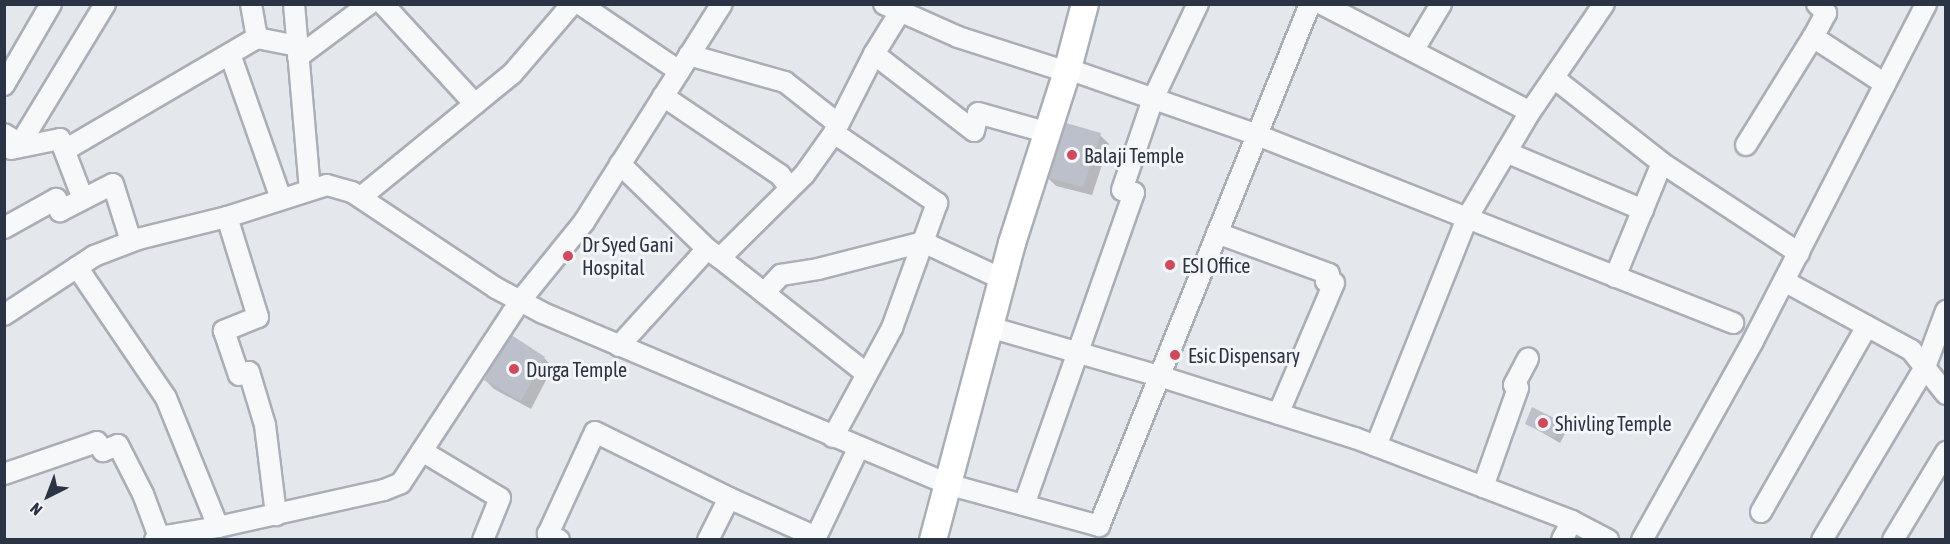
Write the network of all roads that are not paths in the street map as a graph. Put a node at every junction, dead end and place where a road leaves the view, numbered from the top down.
1 (51, 4) edge
2 (105, 4) edge
3 (251, 4) edge
4 (294, 4) edge
5 (383, 4) edge
6 (572, 4) edge
7 (580, 4) edge
8 (722, 4) edge
9 (1085, 4) edge
10 (1198, 4) edge
11 (1310, 4) edge
12 (1322, 4) edge
13 (1441, 4) edge
14 (1604, 4) edge
15 (1817, 4) edge
16 (1926, 4) edge
17 (369, 5) edge
18 (892, 8) edge
19 (1813, 37) junction
20 (257, 38) junction
21 (298, 51) junction
22 (1413, 51) junction
23 (230, 54) junction
24 (874, 54) junction
25 (684, 63) junction
26 (1068, 70) junction
27 (1554, 78) junction
28 (1885, 84) junction
29 (4, 85) edge
30 (663, 96) junction
31 (1153, 99) junction
32 (474, 104) junction
33 (1530, 112) junction
34 (836, 128) junction
35 (1048, 133) junction
36 (4, 134) edge
37 (1257, 135) junction
38 (1746, 145) dead end
39 (4, 150) edge
40 (65, 150) junction
41 (1506, 152) junction
42 (620, 164) junction
43 (1662, 164) junction
44 (790, 188) junction
45 (309, 189) junction
46 (361, 197) junction
47 (84, 199) junction
48 (281, 199) junction
49 (1643, 210) junction
50 (227, 217) junction
51 (1467, 218) junction
52 (4, 228) edge
53 (1217, 233) junction
54 (131, 241) junction
55 (923, 242) junction
56 (1798, 253) junction
57 (713, 254) junction
58 (77, 267) junction
59 (1615, 277) junction
60 (1002, 279) junction
61 (1784, 281) junction
62 (764, 293) junction
63 (520, 301) junction
64 (1946, 311) edge
65 (4, 315) edge
66 (1733, 323) dead end
67 (1867, 326) junction
68 (989, 327) junction
69 (619, 346) junction
70 (1078, 352) junction
71 (1528, 358) dead end
72 (1925, 367) junction
73 (867, 374) junction
74 (1159, 376) junction
75 (1946, 394) edge
76 (1278, 414) junction
77 (833, 437) junction
78 (1376, 446) junction
79 (859, 447) junction
80 (422, 451) junction
81 (1946, 452) edge
82 (4, 474) edge
83 (947, 484) junction
84 (1484, 488) junction
85 (729, 498) junction
86 (1024, 505) junction
87 (1761, 512) dead end
88 (276, 515) junction
89 (1572, 521) junction
90 (218, 528) junction
91 (158, 539) edge
92 (483, 540) edge
93 (559, 540) edge
94 (708, 540) edge
95 (933, 540) edge
96 (1562, 540) edge
97 (1608, 540) edge
98 (1642, 540) edge
99 (1822, 540) edge
100 (1893, 540) edge

1 - 29 street
2 - 36 street
3 - 20 street
4 - 21 street
5 - 32 street
6 - 32 street
7 - 25 street
8 - 25 street
9 - 26 main road
10 - 31 street
11 - 37 street
12 - 22 street
13 - 22 street
14 - 27 street
15 - 19 street
16 - 28 street
17 - 21 street
18 - 24 street
18 - 26 street
19 - 28 street
19 - 38 street
20 - 21 street
20 - 23 street
21 - 45 street
22 - 33 street
23 - 40 street
23 - 48 street
24 - 34 street
24 - 35 street
25 - 30 street
25 - 34 street
26 - 31 street
26 - 35 main road
27 - 33 street
27 - 43 street
28 - 56 street
30 - 42 street
30 - 44 street
31 - 37 street
31 - 70 street
32 - 46 street
33 - 41 street
34 - 44 street
34 - 55 street
35 - 60 main road
37 - 51 street
37 - 53 street
39 - 40 street
40 - 47 street
41 - 49 street
41 - 51 street
42 - 57 street
42 - 63 street
43 - 49 street
43 - 56 street
44 - 57 street
45 - 46 street
45 - 48 street
46 - 63 street
47 - 52 street
47 - 54 street
48 - 50 street
49 - 59 street
50 - 54 street
50 - 88 street
51 - 59 street
51 - 78 street
53 - 74 street
53 - 76 street
54 - 58 street
55 - 60 street
55 - 62 street
55 - 73 street
56 - 61 street
57 - 62 street
57 - 69 street
58 - 65 street
58 - 90 street
59 - 66 street
60 - 68 main road
61 - 67 street
61 - 98 street
62 - 73 street
63 - 69 street
63 - 80 street
64 - 72 street
67 - 72 street
67 - 87 street
68 - 70 street
68 - 83 main road
69 - 77 street
70 - 74 street
70 - 86 street
71 - 84 street
72 - 75 street
72 - 99 street
73 - 77 street
74 - 76 street
74 - 86 street
76 - 78 street
77 - 79 street
78 - 84 street
79 - 83 street
79 - 85 street
80 - 88 street
80 - 92 street
81 - 100 street
82 - 91 street
83 - 86 street
83 - 95 main road
84 - 89 street
85 - 93 street
85 - 94 street
88 - 90 street
89 - 96 street
89 - 97 street
90 - 91 street

